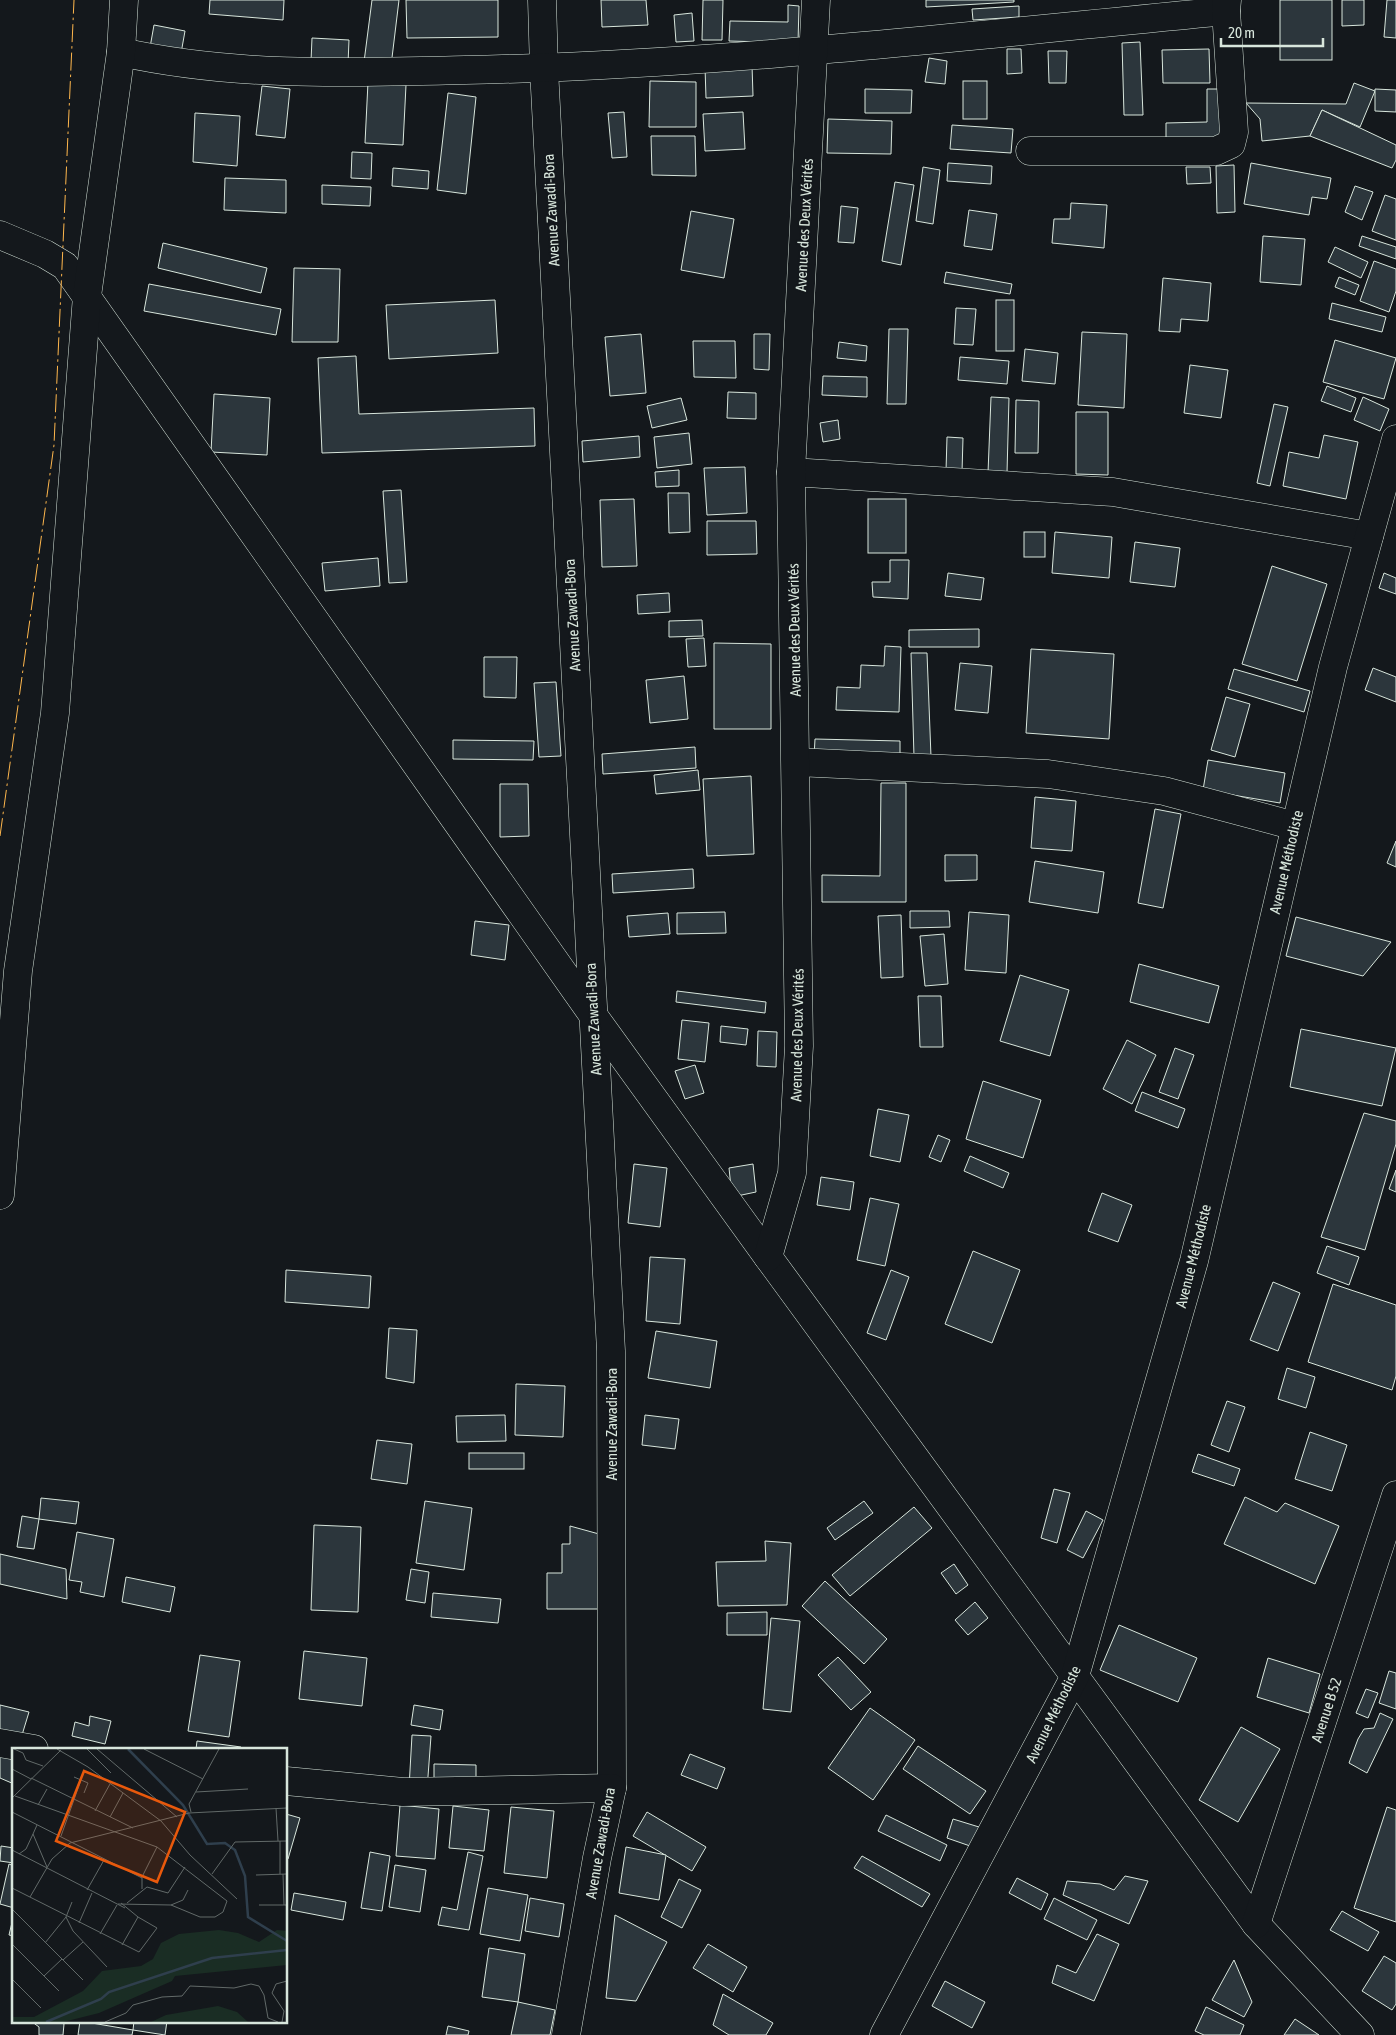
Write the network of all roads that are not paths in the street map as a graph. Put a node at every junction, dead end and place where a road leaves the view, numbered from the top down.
1 (124, 0) edge
2 (542, 0) edge
3 (816, 0) edge
4 (1226, 6) edge
5 (813, 50) junction
6 (120, 52) junction
7 (544, 69) junction
8 (1030, 151) dead end
9 (0, 235) edge
10 (88, 296) junction
11 (1396, 439) edge
12 (791, 472) junction
13 (1369, 536) junction
14 (796, 762) junction
15 (1295, 826) junction
16 (9, 969) edge
17 (593, 1015) junction
18 (0, 1195) edge
19 (768, 1257) junction
20 (1396, 1495) edge
21 (1075, 1676) junction
22 (0, 1743) edge
23 (28, 1748) edge
24 (288, 1781) edge
25 (612, 1788) junction
26 (1256, 1924) junction
27 (566, 2035) edge
28 (884, 2035) edge
29 (1360, 2035) edge

1 - 6 street
2 - 7 street, Avenue Zawadi-Bora
3 - 5 street, Avenue des Deux Vérités
4 - 5 street
4 - 8 street
5 - 7 street
5 - 12 street, Avenue des Deux Vérités
6 - 7 street
6 - 10 street
7 - 17 street, Avenue Zawadi-Bora
9 - 10 street
10 - 16 street
10 - 17 street
11 - 13 street, Avenue Méthodiste
12 - 13 street
12 - 14 street, Avenue des Deux Vérités
13 - 15 street, Avenue Méthodiste
14 - 15 street
14 - 19 street, Avenue des Deux Vérités
15 - 21 street, Avenue Méthodiste
16 - 18 street
17 - 19 street
17 - 25 street, Avenue Zawadi-Bora
19 - 21 street
20 - 26 street, Avenue B 52
21 - 26 street
21 - 28 street, Avenue Méthodiste
22 - 23 street
24 - 25 street
25 - 27 street, Avenue Zawadi-Bora
26 - 29 street

